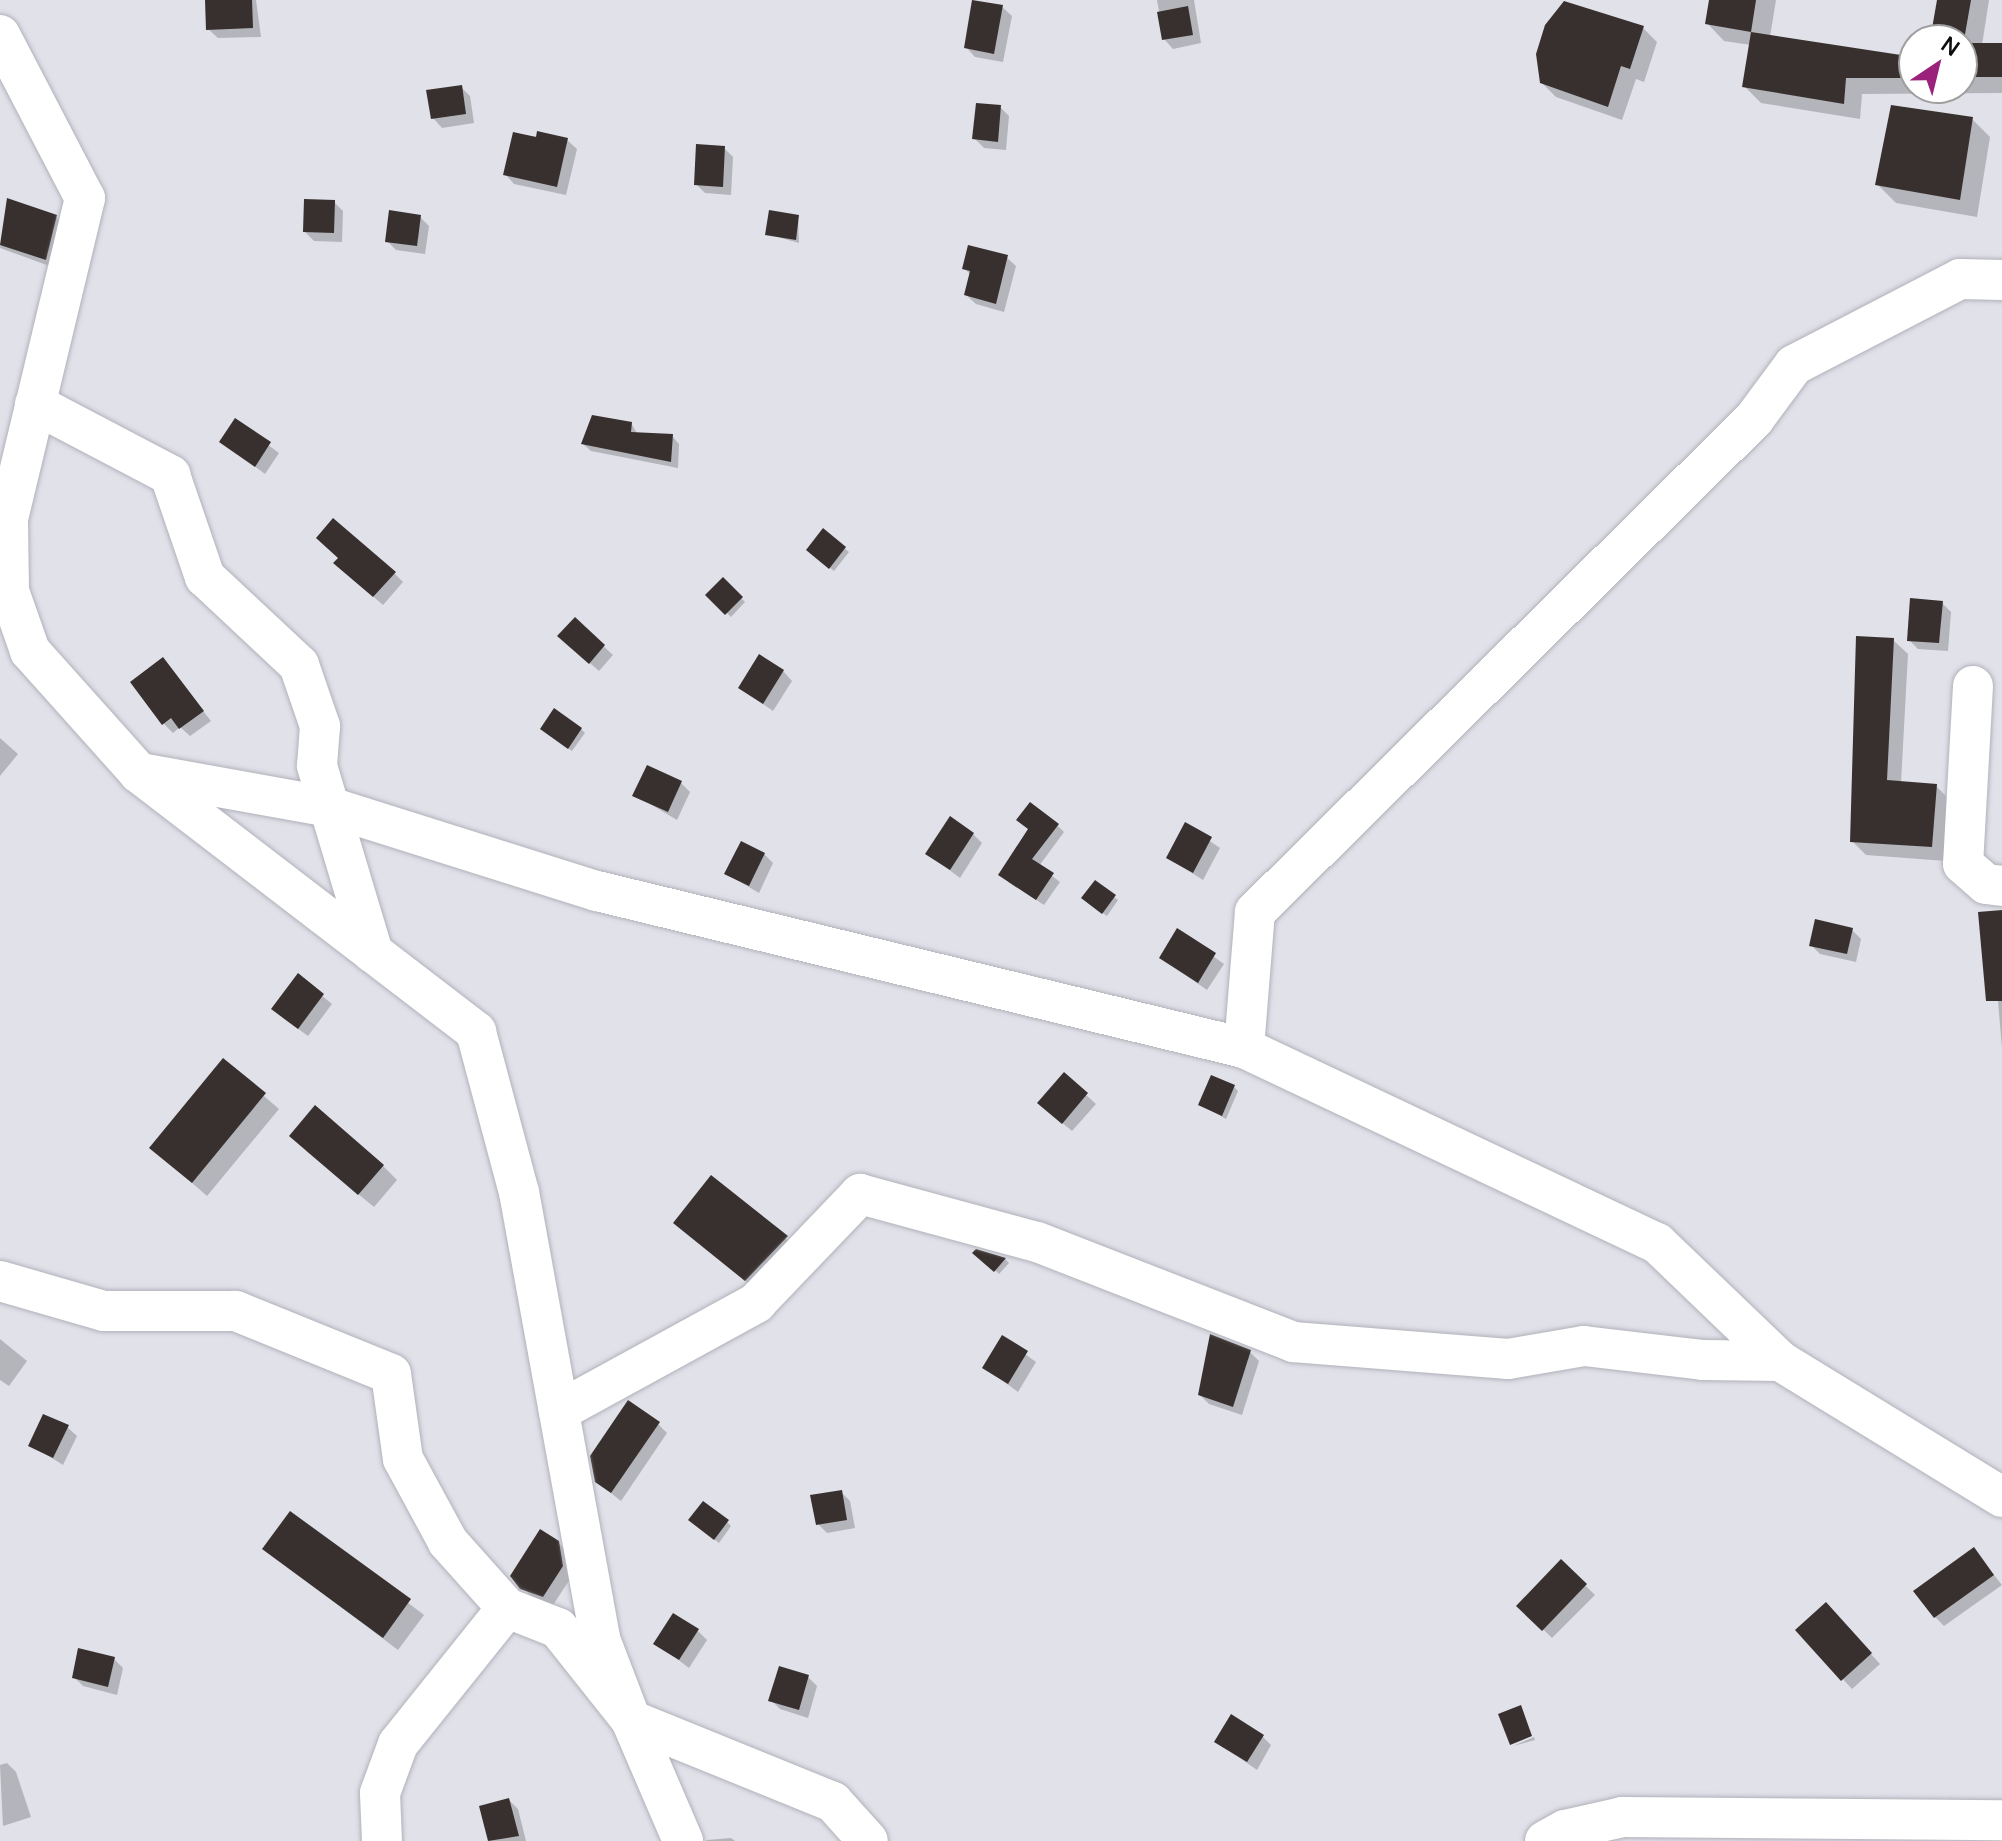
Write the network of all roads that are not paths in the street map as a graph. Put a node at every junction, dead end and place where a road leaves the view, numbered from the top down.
1 (0, 35) edge
2 (2002, 280) edge
3 (35, 404) junction
4 (1973, 686) dead end
5 (139, 773) junction
6 (330, 807) junction
7 (2002, 886) edge
8 (373, 953) junction
9 (1244, 1048) junction
10 (0, 1281) edge
11 (1780, 1361) junction
12 (559, 1411) junction
13 (2002, 1497) edge
14 (507, 1608) junction
15 (631, 1720) junction
16 (2002, 1820) edge
17 (382, 1841) edge
18 (683, 1841) edge
19 (868, 1841) edge
20 (1545, 1841) edge

1 - 3 street
2 - 9 street
3 - 5 street
3 - 6 street
4 - 7 street
5 - 6 street
5 - 8 street
6 - 8 street
6 - 9 street
8 - 12 street
9 - 11 street
10 - 14 street
11 - 12 street
11 - 13 street
12 - 15 street
14 - 15 street
14 - 17 street
15 - 18 street
15 - 19 street
16 - 20 street

